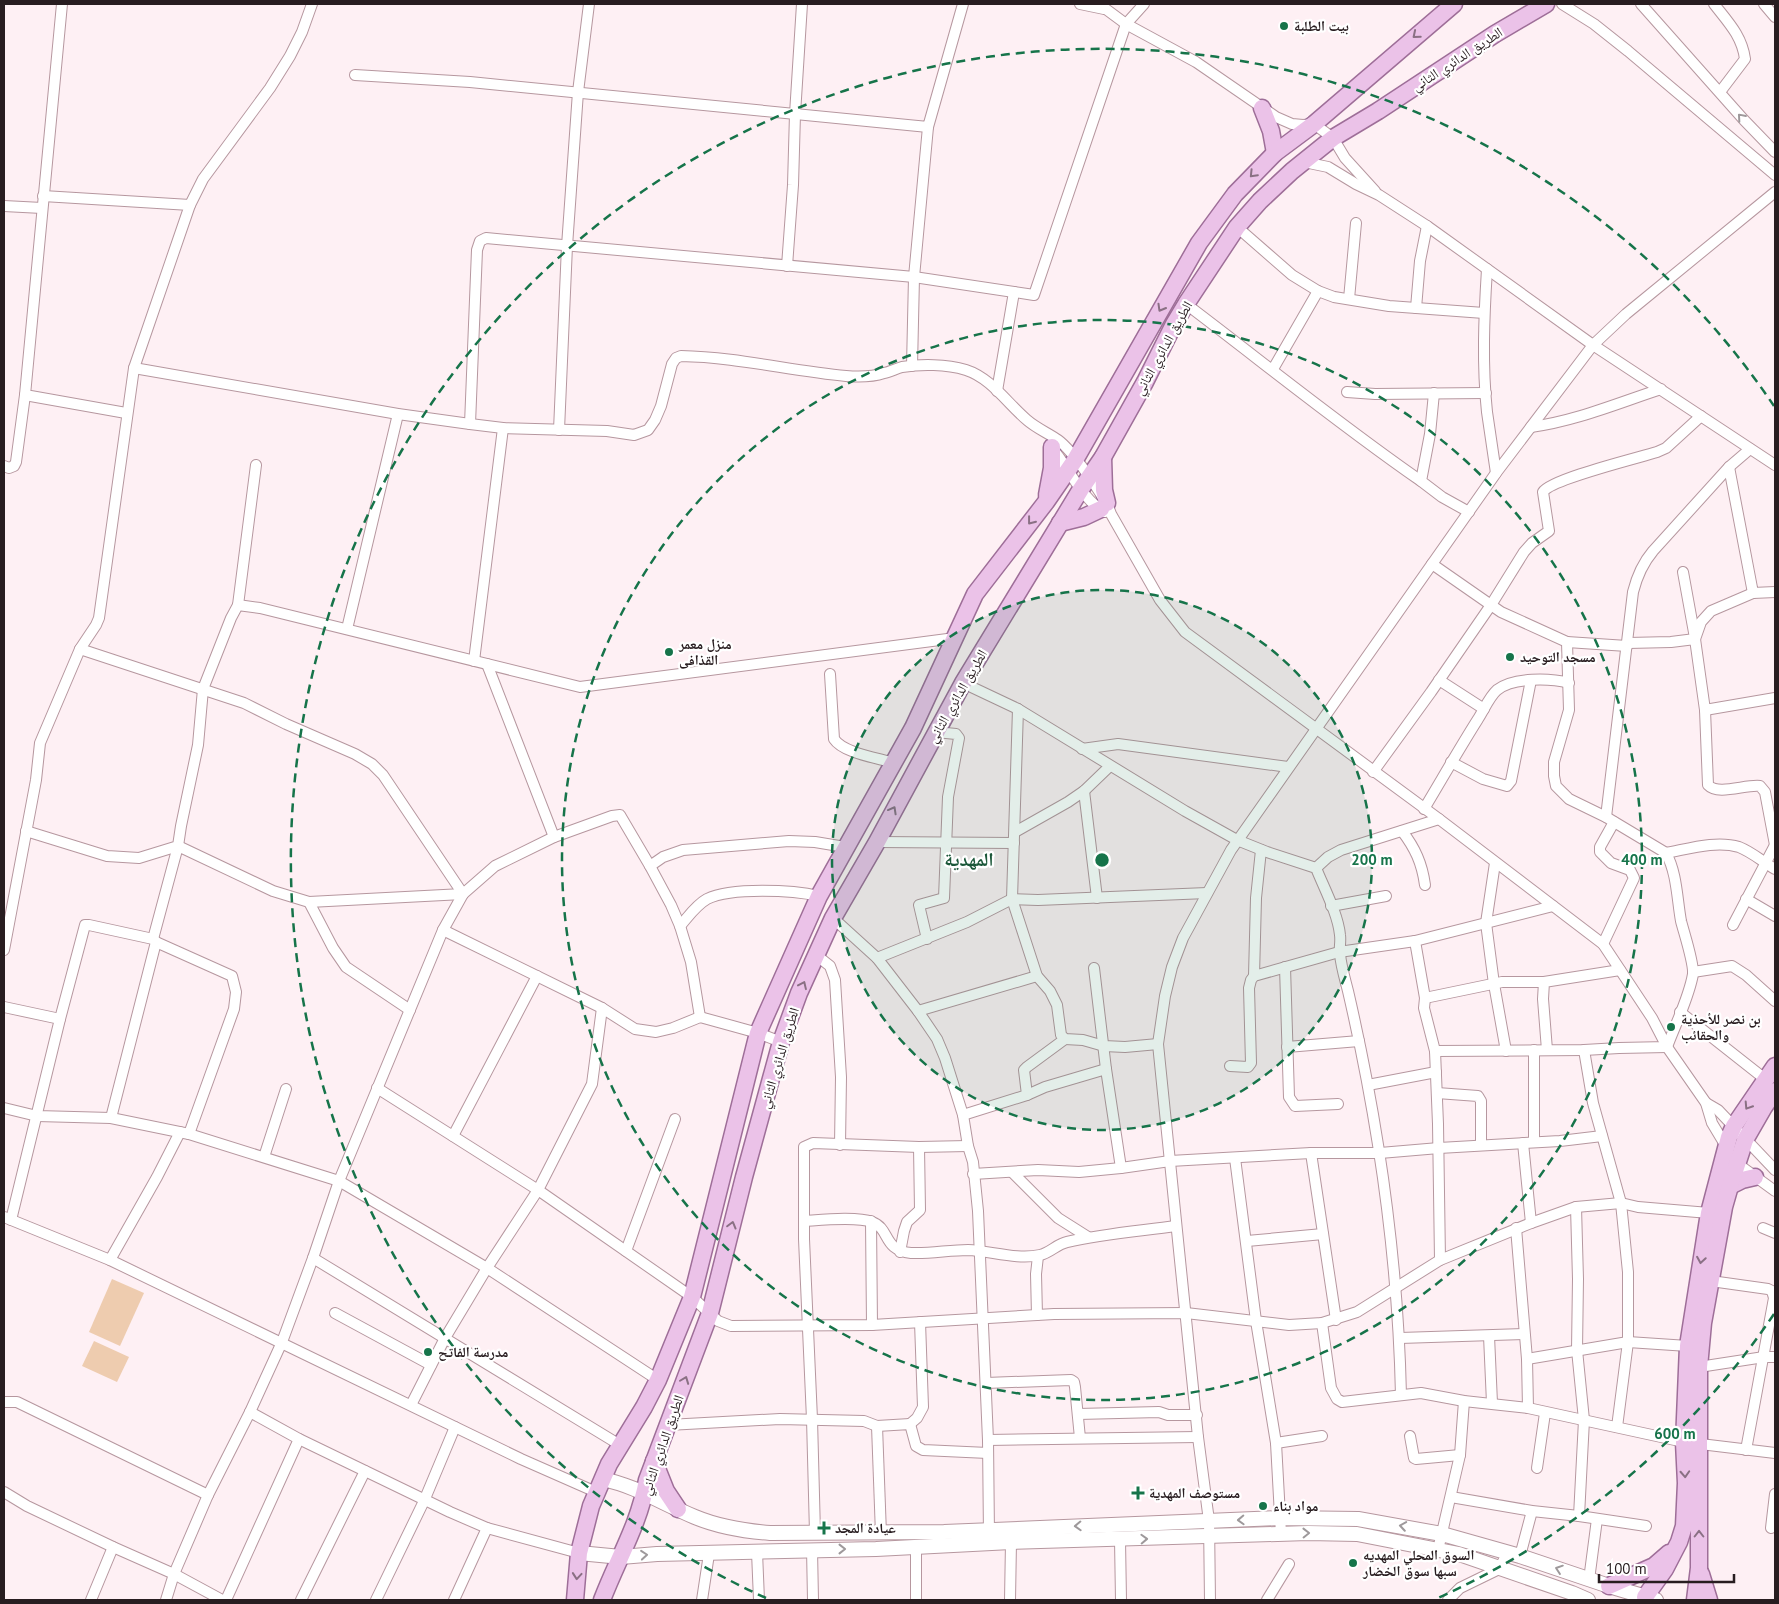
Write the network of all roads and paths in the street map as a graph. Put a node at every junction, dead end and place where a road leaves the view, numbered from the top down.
1 (62, 4) edge
2 (312, 4) edge
3 (589, 4) edge
4 (802, 4) edge
5 (963, 4) edge
6 (1080, 4) edge
7 (1144, 4) edge
8 (1454, 4) edge
9 (1546, 4) edge
10 (1562, 4) edge
11 (1641, 4) edge
12 (1714, 4) edge
13 (1764, 4) edge
14 (1101, 6) edge
15 (1775, 17) edge
16 (1126, 24) junction
17 (355, 75) dead end
18 (578, 92) junction
19 (1720, 92) junction
20 (1262, 108) junction
21 (795, 114) junction
22 (1314, 124) junction
23 (928, 127) junction
24 (1333, 138) junction
25 (1775, 152) edge
26 (1275, 153) junction
27 (1304, 162) junction
28 (1775, 175) edge
29 (1775, 192) edge
30 (1379, 195) junction
31 (43, 196) junction
32 (190, 205) junction
33 (4, 206) edge
34 (42, 208) junction
35 (1356, 223) dead end
36 (1427, 226) junction
37 (1237, 227) junction
38 (567, 246) junction
39 (787, 266) junction
40 (1487, 269) junction
41 (914, 277) junction
42 (1318, 290) junction
43 (1014, 292) junction
44 (1349, 299) junction
45 (1186, 304) junction
46 (1416, 308) junction
47 (1484, 313) junction
48 (1593, 345) junction
49 (912, 366) junction
50 (134, 368) junction
51 (1272, 369) junction
52 (1661, 389) junction
53 (997, 391) junction
54 (1347, 392) dead end
55 (1434, 393) junction
56 (1486, 393) junction
57 (25, 395) junction
58 (126, 413) junction
59 (398, 414) junction
60 (1700, 416) junction
61 (470, 424) junction
62 (1531, 427) junction
63 (504, 428) junction
64 (559, 430) junction
65 (1048, 440) junction
66 (1750, 449) junction
67 (1103, 456) junction
68 (256, 464) dead end
69 (1072, 464) junction
70 (1775, 465) edge
71 (4, 466) edge
72 (1729, 467) junction
73 (1496, 473) junction
74 (1421, 481) junction
75 (1085, 483) junction
76 (1046, 502) junction
77 (1106, 509) junction
78 (1469, 512) junction
79 (1060, 523) junction
80 (1432, 564) junction
81 (1683, 572) dead end
82 (1775, 592) edge
83 (1753, 593) junction
84 (238, 605) junction
85 (1491, 605) junction
86 (347, 629) junction
87 (955, 638) junction
88 (1695, 639) junction
89 (1567, 642) junction
90 (1627, 645) junction
91 (80, 649) junction
92 (474, 661) junction
93 (487, 664) junction
94 (830, 674) dead end
95 (1439, 680) junction
96 (1531, 680) junction
97 (1568, 682) junction
98 (963, 683) junction
99 (203, 689) junction
100 (1775, 698) edge
101 (1018, 709) junction
102 (1484, 709) junction
103 (1705, 710) junction
104 (1315, 729) junction
105 (936, 732) junction
106 (1082, 749) junction
107 (1451, 762) junction
108 (894, 763) junction
109 (1110, 766) junction
110 (1288, 767) junction
111 (1373, 772) junction
112 (1084, 791) junction
113 (1424, 809) junction
114 (1438, 819) junction
115 (1610, 820) junction
116 (26, 831) junction
117 (1402, 831) junction
118 (554, 837) junction
119 (1015, 837) junction
120 (1238, 840) junction
121 (877, 842) junction
122 (945, 842) junction
123 (1775, 845) edge
124 (178, 846) junction
125 (845, 847) junction
126 (1261, 850) junction
127 (1666, 853) junction
128 (1495, 863) junction
129 (1766, 864) junction
130 (650, 866) junction
131 (1316, 868) junction
132 (1775, 869) edge
133 (1426, 884) dead end
134 (1207, 893) junction
135 (463, 894) junction
136 (819, 896) junction
137 (1386, 896) dead end
138 (1097, 898) junction
139 (1012, 899) junction
140 (1746, 899) junction
141 (309, 902) junction
142 (1331, 906) junction
143 (1553, 906) junction
144 (1775, 916) edge
145 (833, 918) junction
146 (1486, 923) junction
147 (1733, 925) dead end
148 (680, 926) junction
149 (443, 930) junction
150 (928, 939) junction
151 (155, 941) junction
152 (1415, 941) junction
153 (1603, 944) junction
154 (4, 950) edge
155 (1339, 952) junction
156 (816, 955) junction
157 (877, 958) junction
158 (1285, 967) junction
159 (1094, 968) dead end
160 (1620, 970) junction
161 (1693, 972) junction
162 (537, 976) junction
163 (1037, 976) junction
164 (1254, 976) junction
165 (1544, 982) junction
166 (1494, 984) junction
167 (1425, 998) junction
168 (1775, 1001) edge
169 (4, 1007) edge
170 (602, 1008) junction
171 (410, 1010) junction
172 (918, 1012) junction
173 (1680, 1012) junction
174 (700, 1017) junction
175 (60, 1018) junction
176 (758, 1033) junction
177 (1065, 1039) junction
178 (1359, 1041) junction
179 (781, 1042) junction
180 (1158, 1044) junction
181 (1104, 1046) junction
182 (1287, 1047) junction
183 (1667, 1047) junction
184 (1534, 1050) junction
185 (1547, 1050) junction
186 (1584, 1050) junction
187 (1435, 1051) junction
188 (1506, 1051) junction
189 (1230, 1066) dead end
190 (1775, 1066) edge
191 (1106, 1069) junction
192 (1436, 1072) junction
193 (1368, 1085) junction
194 (1770, 1085) edge
195 (377, 1088) junction
196 (286, 1089) dead end
197 (1437, 1093) junction
198 (1027, 1095) junction
199 (1706, 1103) junction
200 (1338, 1104) dead end
201 (4, 1108) edge
202 (963, 1115) junction
203 (37, 1116) junction
204 (112, 1118) junction
205 (675, 1119) dead end
206 (1734, 1126) junction
207 (184, 1133) junction
208 (453, 1136) junction
209 (1602, 1136) junction
210 (1745, 1140) junction
211 (1534, 1142) junction
212 (1523, 1143) junction
213 (840, 1145) junction
214 (1481, 1145) junction
215 (968, 1146) junction
216 (919, 1147) junction
217 (1726, 1147) junction
218 (1439, 1148) junction
219 (1380, 1152) junction
220 (1311, 1153) junction
221 (264, 1157) junction
222 (1235, 1158) junction
223 (1170, 1161) junction
224 (1737, 1162) junction
225 (1121, 1168) junction
226 (1775, 1170) edge
227 (1012, 1172) junction
228 (973, 1174) junction
229 (1755, 1176) junction
230 (339, 1181) junction
231 (1730, 1186) junction
232 (538, 1190) junction
233 (1775, 1190) edge
234 (1621, 1203) junction
235 (1576, 1207) junction
236 (1709, 1213) junction
237 (7, 1218) edge
238 (804, 1221) junction
239 (871, 1221) junction
240 (1531, 1223) junction
241 (1176, 1226) junction
242 (1516, 1228) junction
243 (1763, 1228) dead end
244 (1775, 1233) edge
245 (1323, 1234) junction
246 (1088, 1237) junction
247 (1247, 1241) junction
248 (626, 1251) junction
249 (900, 1252) junction
250 (980, 1252) junction
251 (1038, 1256) junction
252 (313, 1258) junction
253 (110, 1260) junction
254 (1440, 1260) junction
255 (487, 1268) junction
256 (1711, 1281) junction
257 (1395, 1289) junction
258 (692, 1297) junction
259 (710, 1312) junction
260 (1186, 1312) junction
261 (334, 1313) dead end
262 (1037, 1315) junction
263 (983, 1318) junction
264 (1336, 1320) junction
265 (1256, 1321) junction
266 (920, 1322) junction
267 (1322, 1323) junction
268 (808, 1325) junction
269 (872, 1325) junction
270 (1524, 1334) junction
271 (1489, 1336) junction
272 (446, 1338) junction
273 (1400, 1338) junction
274 (282, 1342) junction
275 (1628, 1342) junction
276 (1688, 1346) junction
277 (1577, 1350) junction
278 (1764, 1357) junction
279 (1775, 1357) edge
280 (1527, 1359) junction
281 (431, 1365) junction
282 (1699, 1367) junction
283 (658, 1380) junction
284 (986, 1383) junction
285 (1402, 1395) junction
286 (1464, 1401) junction
287 (4, 1402) edge
288 (1492, 1403) junction
289 (411, 1405) junction
290 (1528, 1408) junction
291 (250, 1412) junction
292 (1545, 1412) junction
293 (1078, 1414) junction
294 (1197, 1414) junction
295 (812, 1419) junction
296 (1584, 1420) junction
297 (910, 1424) junction
298 (668, 1425) junction
299 (878, 1426) junction
300 (456, 1427) junction
301 (1617, 1427) junction
302 (1322, 1436) dead end
303 (1410, 1436) dead end
304 (1198, 1437) junction
305 (1080, 1438) junction
306 (299, 1439) junction
307 (988, 1440) junction
308 (1276, 1443) junction
309 (1692, 1443) junction
310 (620, 1445) junction
311 (1746, 1450) junction
312 (988, 1453) junction
313 (1775, 1454) edge
314 (1460, 1455) junction
315 (654, 1461) junction
316 (1537, 1468) dead end
317 (365, 1471) junction
318 (599, 1486) junction
319 (4, 1492) edge
320 (645, 1492) junction
321 (1775, 1494) edge
322 (208, 1495) junction
323 (1451, 1497) junction
324 (424, 1501) junction
325 (678, 1509) junction
326 (1532, 1511) junction
327 (1580, 1516) junction
328 (1280, 1518) junction
329 (1597, 1519) junction
330 (1209, 1521) junction
331 (1646, 1526) dead end
332 (487, 1528) junction
333 (1771, 1528) dead end
334 (815, 1533) junction
335 (881, 1534) junction
336 (1280, 1534) junction
337 (1442, 1534) junction
338 (989, 1536) junction
339 (1210, 1537) junction
340 (1120, 1540) junction
341 (1011, 1542) junction
342 (1679, 1542) junction
343 (112, 1547) junction
344 (916, 1547) junction
345 (812, 1549) junction
346 (1438, 1550) junction
347 (757, 1552) junction
348 (578, 1553) junction
349 (709, 1554) junction
350 (1514, 1554) junction
351 (620, 1557) junction
352 (1289, 1564) dead end
353 (1699, 1568) junction
354 (1499, 1569) junction
355 (174, 1574) junction
356 (1589, 1580) junction
357 (1609, 1586) junction
358 (1650, 1599) edge
359 (91, 1600) edge
360 (166, 1600) edge
361 (222, 1600) edge
362 (226, 1600) edge
363 (301, 1600) edge
364 (376, 1600) edge
365 (454, 1600) edge
366 (575, 1600) edge
367 (602, 1600) edge
368 (702, 1600) edge
369 (759, 1600) edge
370 (813, 1600) edge
371 (916, 1600) edge
372 (1010, 1600) edge
373 (1121, 1600) edge
374 (1210, 1600) edge
375 (1267, 1600) edge
376 (1448, 1600) edge
377 (1588, 1600) edge
378 (1695, 1600) edge
379 (1709, 1600) edge

1 - 31 street
2 - 32 street
3 - 18 street
4 - 21 street
5 - 23 street
6 - 14 street
7 - 16 street
8 -> 22 main road, الطريق الدائري الثاني
9 - 24 main road, الطريق الدائري الثاني
10 - 28 street
11 - 19 street
12 - 19 street
13 - 15 street
14 - 16 street
16 - 20 street
16 - 43 street
17 - 18 street
18 - 21 street
18 - 38 street
25 -> 19 street
20 - 22 street
20 - 26 main road
21 - 23 street
21 - 39 street
22 - 24 street
22 - 26 main road, الطريق الدائري الثاني
23 - 41 street
24 - 27 main road, الطريق الدائري الثاني
24 - 30 street
26 -> 69 main road, الطريق الدائري الثاني
27 - 30 street
27 - 37 main road, الطريق الدائري الثاني
29 - 48 street
30 - 36 street
31 - 32 street
31 - 34 street
32 - 50 street
33 - 34 street
34 - 57 street
35 - 44 street
36 - 40 street
36 - 46 street
37 - 42 street
37 - 45 main road, الطريق الدائري الثاني
38 - 39 street
38 - 61 street
38 - 64 street
39 - 41 street
40 - 47 street
40 - 48 street
41 - 43 street
41 - 49 street
42 - 44 street
42 - 51 street
43 - 53 street
44 - 46 street
45 - 51 street
45 - 67 main road, الطريق الدائري الثاني
46 - 47 street
47 - 56 street
48 - 52 street
48 - 62 street
49 - 53 street
49 - 64 street
50 - 58 street
50 - 59 street
51 - 74 street
52 - 60 street
52 - 62 street
53 - 65 street
54 - 55 street
55 - 56 street
55 - 74 street
56 - 73 street
57 - 58 street
57 - 71 street
58 - 91 street
59 - 61 street
59 - 86 street
60 - 66 street
60 - 85 street
61 - 63 street
62 - 73 street
63 - 64 street
63 - 92 street
65 - 69 street
65 - 69 street
65 - 76 main road
66 - 70 street
66 - 72 street
67 - 75 main road, الطريق الدائري الثاني
67 - 77 main road
68 - 84 street
69 - 75 street
69 - 76 main road, الطريق الدائري الثاني
72 - 83 street
72 - 90 street
73 - 78 street
74 - 78 street
75 - 77 street
75 - 79 main road, الطريق الدائري الثاني
76 -> 87 main road, الطريق الدائري الثاني
77 - 79 main road
77 - 104 street
78 - 80 street
79 - 98 main road, الطريق الدائري الثاني
80 - 85 street
80 - 104 street
81 - 88 street
82 - 83 street
83 - 88 street
84 - 86 street
84 - 99 street
85 - 89 street
85 - 95 street
86 - 92 street
87 - 93 street
87 - 108 main road, الطريق الدائري الثاني
88 - 90 street
88 - 103 street
89 - 90 street
89 - 97 street
90 - 115 street
91 - 99 street
91 - 116 street
92 - 93 street
93 - 118 street
94 - 108 street
95 - 102 street
95 - 111 street
96 - 97 street
96 - 102 street
96 - 107 street
97 - 115 street
98 - 101 street
98 - 105 main road, الطريق الدائري الثاني
99 - 124 street
99 - 135 street
100 - 103 street
101 - 106 street
101 - 119 street
102 - 107 street
103 - 123 street
104 - 110 street
104 - 111 street
121 -> 105 main road, الطريق الدائري الثاني
105 - 122 street
106 - 109 street
106 - 110 street
107 - 113 street
108 - 125 main road, الطريق الدائري الثاني
109 - 112 street
109 - 120 street
110 - 120 street
111 - 113 street
112 - 119 street
112 - 138 street
113 - 114 street
114 - 117 street
114 - 128 street
115 - 127 street
115 - 153 street
116 - 124 street
116 - 154 street
117 - 131 street
117 - 133 street
118 - 130 street
118 - 135 street
119 - 122 street
119 - 139 street
120 - 126 street
120 - 134 street
121 - 122 street
121 - 145 main road, الطريق الدائري الثاني
122 - 150 street
123 - 129 street
124 - 141 street
124 - 151 street
125 - 130 street
125 - 136 main road, الطريق الدائري الثاني
126 - 131 street
126 - 164 street
127 - 129 street
127 - 161 street
128 - 143 street
128 - 146 street
129 - 132 street
129 - 140 street
130 - 148 street
131 - 142 street
134 - 138 street
134 - 180 street
135 - 141 street
135 - 149 street
136 - 148 street
136 - 176 main road, الطريق الدائري الثاني
137 - 142 street
138 - 139 street
139 - 150 street
139 - 163 street
140 - 144 street
140 - 147 street
141 - 171 street
142 - 155 street
143 - 146 street
143 - 153 street
145 - 156 main road, الطريق الدائري الثاني
145 - 157 street
146 - 152 street
146 - 166 street
148 - 174 street
149 - 162 street
149 - 171 street
150 - 157 street
151 - 175 street
151 - 204 street
151 - 207 street
152 - 155 street
152 - 167 street
153 - 160 street
155 - 158 street
155 - 178 street
179 -> 156 main road, الطريق الدائري الثاني
156 - 213 street
157 - 172 street
158 - 164 street
158 - 182 street
159 - 181 street
160 - 165 street
160 - 183 street
161 - 168 street
161 - 173 street
162 - 170 street
162 - 208 street
163 - 172 street
163 - 177 street
164 - 189 street
165 - 166 street
165 - 185 street
166 - 167 street
166 - 188 street
167 - 187 street
169 - 175 street
170 - 174 street
170 - 232 street
171 - 195 street
172 - 202 street
173 - 183 street
173 - 194 street
174 - 176 street
175 - 203 street
176 - 179 street
176 - 258 main road, الطريق الدائري الثاني
177 - 181 street
177 - 198 street
178 - 182 street
178 - 193 street
259 -> 179 main road, الطريق الدائري الثاني
180 - 181 street
180 - 223 street
181 - 191 street
182 - 200 street
183 - 186 street
183 - 199 street
184 - 185 street
184 - 188 street
184 - 211 street
185 - 186 street
186 - 209 street
187 - 188 street
187 - 192 street
190 - 194 main road
191 - 198 street
191 - 225 street
192 - 193 street
192 - 197 street
193 - 219 street
194 -> 206 main road
194 - 210 main road
195 - 208 street
195 - 230 street
196 - 221 street
197 - 214 street
197 - 218 street
198 - 202 street
199 - 206 street
199 - 217 street
201 - 203 street
202 - 215 street
203 - 204 street
203 - 237 street
204 - 207 street
205 - 248 street
206 - 210 street
206 - 217 main road
207 - 221 street
207 - 253 street
208 - 232 street
209 - 211 street
209 - 234 street
210 - 224 main road
210 - 226 street
211 - 212 street
212 - 214 street
212 - 240 street
213 - 216 street
213 - 238 street
214 - 218 street
215 - 216 street
215 - 228 street
216 - 249 street
217 - 224 street
217 - 236 main road
218 - 219 street
218 - 254 street
219 - 220 street
219 - 257 street
220 - 222 street
220 - 245 street
221 - 230 street
222 - 223 street
222 - 247 street
223 - 225 street
223 - 241 street
224 - 229 street
224 - 231 main road
225 - 227 street
227 - 228 street
227 - 246 street
228 - 250 street
229 - 231 main road
229 - 233 street
230 - 252 street
230 - 255 street
231 - 256 main road
232 - 248 street
232 - 255 street
234 - 235 street
234 - 236 street
234 - 275 street
235 - 240 street
235 - 277 street
236 -> 276 main road
237 - 253 street
238 - 239 street
238 - 268 street
239 - 249 street
239 - 269 street
240 - 242 street
241 - 246 street
241 - 260 street
242 - 254 street
242 - 270 street
243 - 244 street
245 - 247 street
245 - 264 street
246 - 251 street
247 - 265 street
248 - 258 street
249 - 250 street
250 - 251 street
250 - 263 street
251 - 262 street
252 - 272 street
252 - 274 street
253 - 274 street
254 - 257 street
255 - 272 street
255 - 283 street
256 - 278 street
256 - 282 main road
257 - 264 street
257 - 273 street
258 - 259 street
258 - 283 main road, الطريق الدائري الثاني
259 - 268 street
298 -> 259 main road, الطريق الدائري الثاني
260 - 262 street
260 - 265 street
260 - 294 street
261 - 281 street
262 - 263 street
263 - 266 street
263 - 284 street
264 - 267 street
265 - 267 street
265 - 308 street
266 - 269 street
266 - 297 street
267 - 285 street
268 - 269 street
268 - 295 street
270 - 271 street
270 - 280 street
271 - 273 street
271 - 288 street
272 - 281 street
272 - 310 street
273 - 285 street
274 - 289 street
274 - 291 street
275 - 276 street
275 - 277 street
275 - 301 street
276 - 309 main road
277 - 280 street
277 - 296 street
278 - 279 street
278 - 282 street
278 - 311 street
280 - 290 street
281 - 289 street
282 - 309 main road
283 - 310 main road, الطريق الدائري الثاني
284 - 293 street
284 - 307 street
285 - 286 street
286 - 288 street
286 - 314 street
287 - 322 street
288 - 290 street
289 - 300 street
290 - 292 street
291 - 306 street
291 - 322 street
292 - 296 street
292 - 316 street
293 - 294 street
293 - 305 street
294 - 304 street
295 - 298 street
295 - 299 street
295 - 334 street
296 - 301 street
296 - 327 street
297 - 299 street
297 - 312 street
298 - 315 main road, الطريق الدائري الثاني
299 - 335 street
300 - 318 street
300 - 324 street
301 - 309 street
302 - 308 street
303 - 314 street
304 - 305 street
304 - 330 street
305 - 307 street
306 - 317 street
306 - 362 street
307 - 312 street
308 - 328 street
309 - 311 street
309 -> 342 main road
353 -> 309 main road
310 - 318 main road, الطريق الدائري الثاني
311 - 313 street
312 - 338 street
314 - 323 street
315 - 320 main road, الطريق الدائري الثاني
315 - 325 main road
317 - 324 street
317 - 363 street
318 - 320 main road
318 - 348 main road, الطريق الدائري الثاني
319 - 343 street
320 - 325 main road
320 - 351 main road, الطريق الدائري الثاني
321 - 333 street
322 - 355 street
323 - 326 street
323 - 337 street
324 - 332 street
324 - 364 street
325 - 334 main road
326 - 327 street
326 - 350 street
327 - 329 street
328 -> 330 main road
328 - 336 street
337 -> 328 main road
329 - 331 street
329 - 356 street
330 -> 338 main road
330 - 339 street
332 - 348 street
332 - 365 street
334 - 335 main road
335 - 338 main road
336 - 339 main road
336 -> 346 main road
337 - 346 street
337 - 350 main road
338 - 341 main road
338 - 344 main road
340 -> 339 main road
339 - 374 street
340 - 341 main road
340 - 373 street
341 - 372 street
342 - 357 main road
342 - 358 main road
343 - 355 street
343 - 359 street
345 -> 344 main road
344 - 371 street
345 - 347 main road
345 - 370 street
346 - 354 main road
347 - 349 main road
347 - 369 street
348 - 351 main road
348 -> 366 main road, الطريق الدائري الثاني
351 -> 349 main road
349 - 368 street
350 - 354 street
356 -> 350 main road
351 - 367 main road, الطريق الدائري الثاني
352 - 375 street
353 - 378 main road
353 - 379 main road
354 - 376 street
354 - 377 main road
355 - 360 street
355 - 361 street
356 - 357 main road
357 - 358 main road

